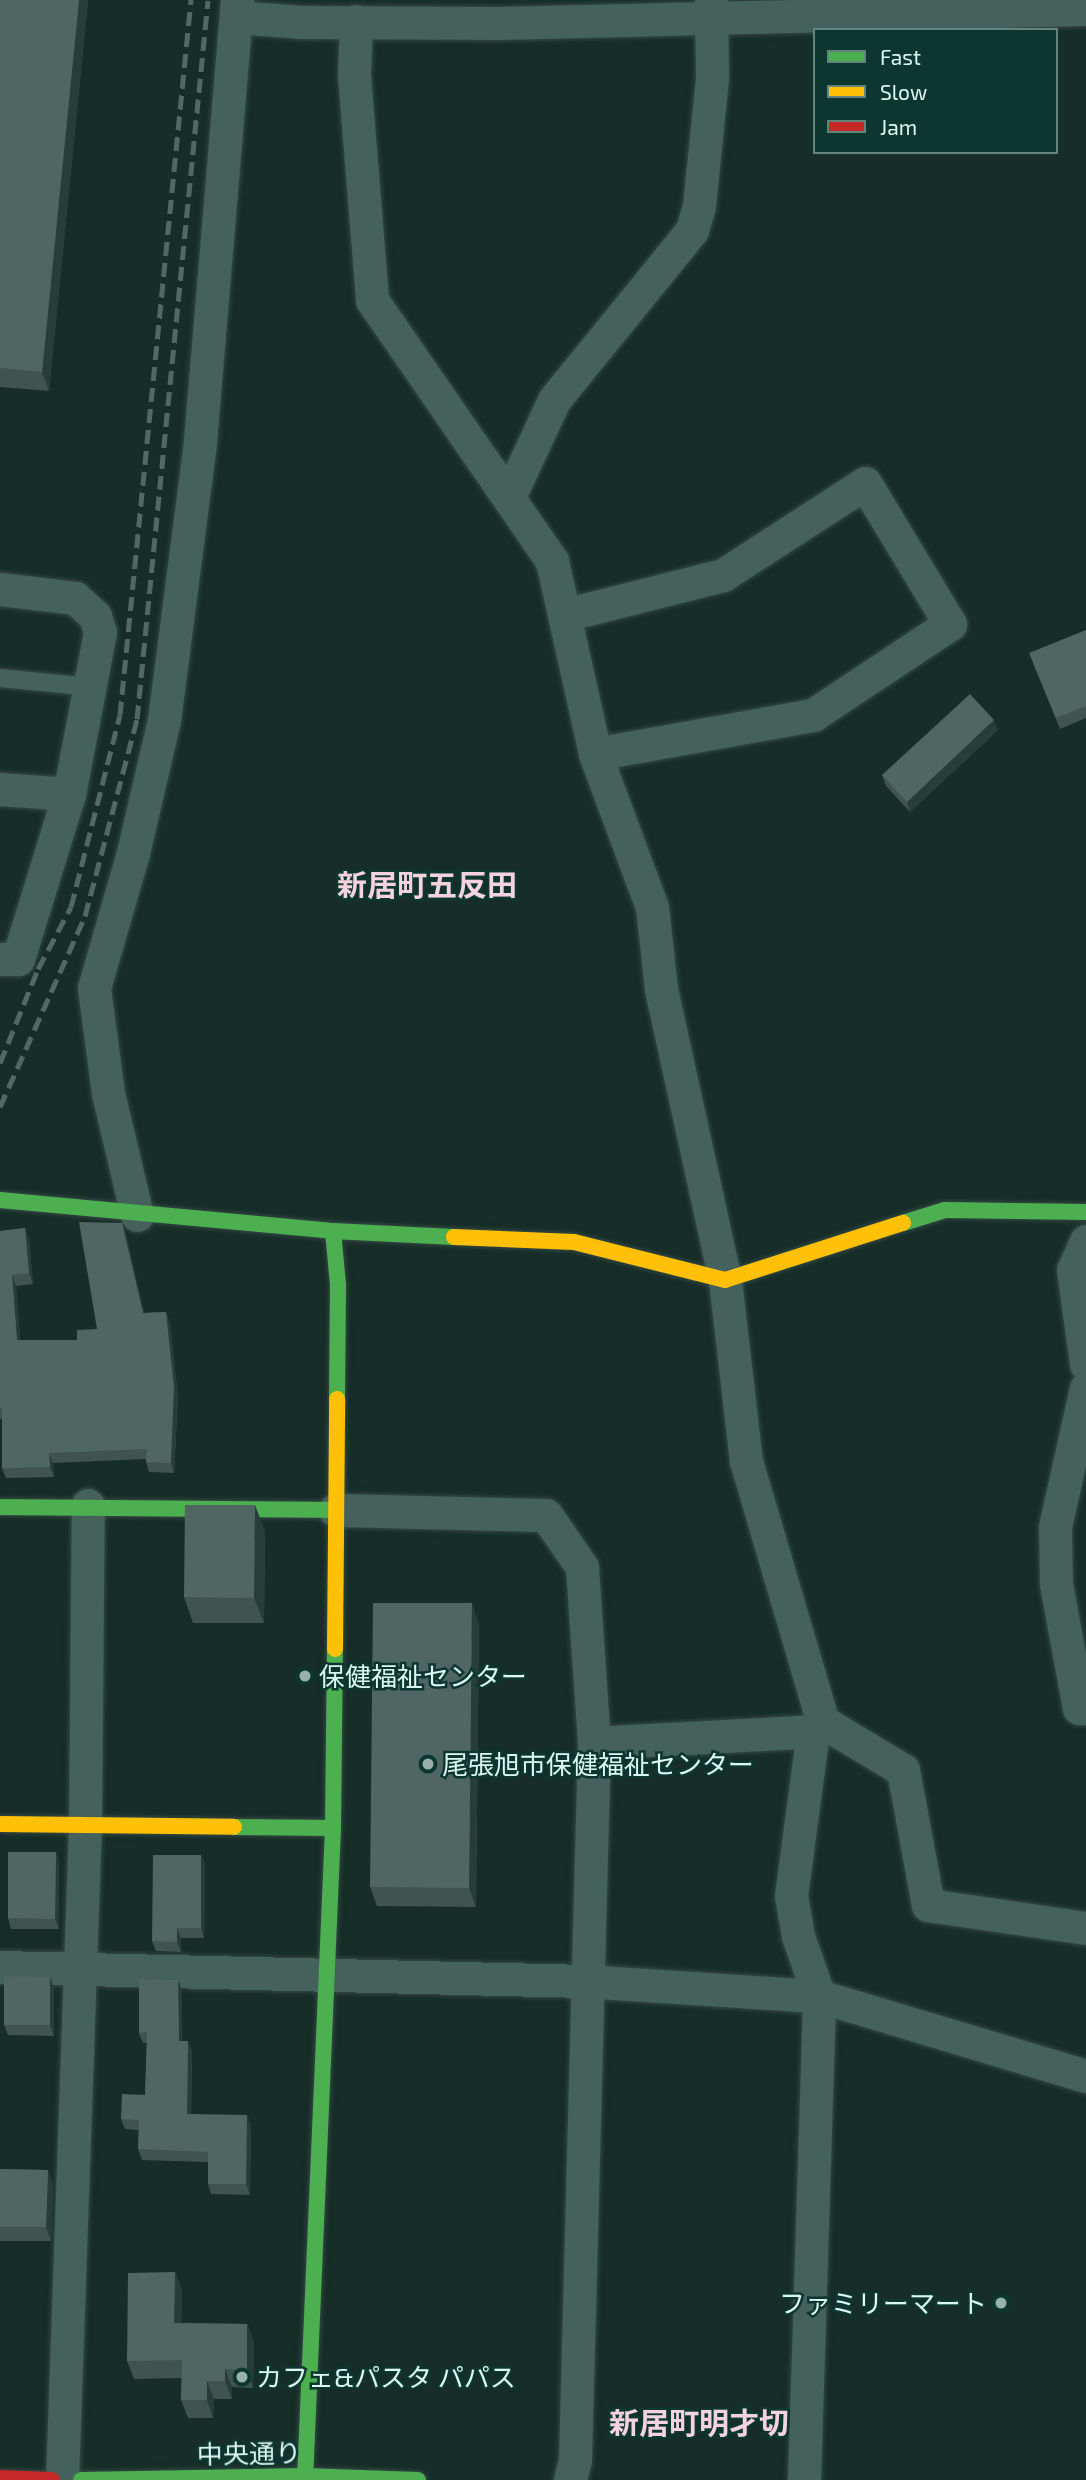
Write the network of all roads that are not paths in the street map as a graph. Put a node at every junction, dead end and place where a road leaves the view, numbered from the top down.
1 (965, 5) edge
2 (711, 8) edge
3 (237, 9) edge
4 (1086, 9) edge
5 (498, 12) edge
6 (356, 21) junction
7 (509, 497) junction
8 (0, 589) edge
9 (564, 615) junction
10 (0, 678) edge
11 (91, 687) junction
12 (595, 754) junction
13 (0, 789) edge
14 (69, 794) junction
15 (0, 959) edge
16 (0, 1200) edge
17 (1086, 1212) edge
18 (136, 1215) junction
19 (333, 1231) junction
20 (1086, 1241) edge
21 (725, 1280) junction
22 (1086, 1364) edge
23 (1086, 1388) edge
24 (88, 1505) junction
25 (0, 1507) edge
26 (335, 1510) junction
27 (1086, 1708) edge
28 (818, 1727) junction
29 (594, 1743) junction
30 (0, 1824) edge
31 (85, 1826) junction
32 (333, 1829) junction
33 (1086, 1928) edge
34 (0, 1967) edge
35 (78, 1968) junction
36 (330, 1972) junction
37 (585, 1981) junction
38 (819, 1996) junction
39 (1086, 2076) edge
40 (0, 2478) edge
41 (305, 2478) edge
42 (52, 2480) edge
43 (62, 2480) edge
44 (81, 2480) edge
45 (418, 2480) edge
46 (570, 2480) edge
47 (804, 2480) edge

1 - 2 street
1 - 4 street
2 - 5 street
2 - 7 street
3 - 6 street
3 - 18 street
5 - 6 street
6 - 7 street
7 - 9 street
8 - 11 street
9 - 12 street
9 - 12 street
10 - 11 lane
11 - 14 street
12 - 21 street
13 - 14 street
14 - 15 street
16 - 18 street
17 - 21 street
18 - 19 street
19 - 21 street
19 - 26 street
20 - 22 street
21 - 28 street
23 - 27 street
24 - 25 street
24 - 26 street
24 - 31 street
26 - 29 street
26 - 32 street
28 - 29 street
28 - 33 street
28 - 38 street
29 - 37 street
30 - 31 street
31 - 32 street
31 - 35 street
32 - 36 street
34 - 35 street
35 - 36 street
35 - 43 street
36 - 37 street
36 - 41 street
37 - 38 street
37 - 46 street
38 - 39 street
38 - 47 street
40 - 42 street
41 - 44 street, 中央通り
41 - 45 street, 中央通り

